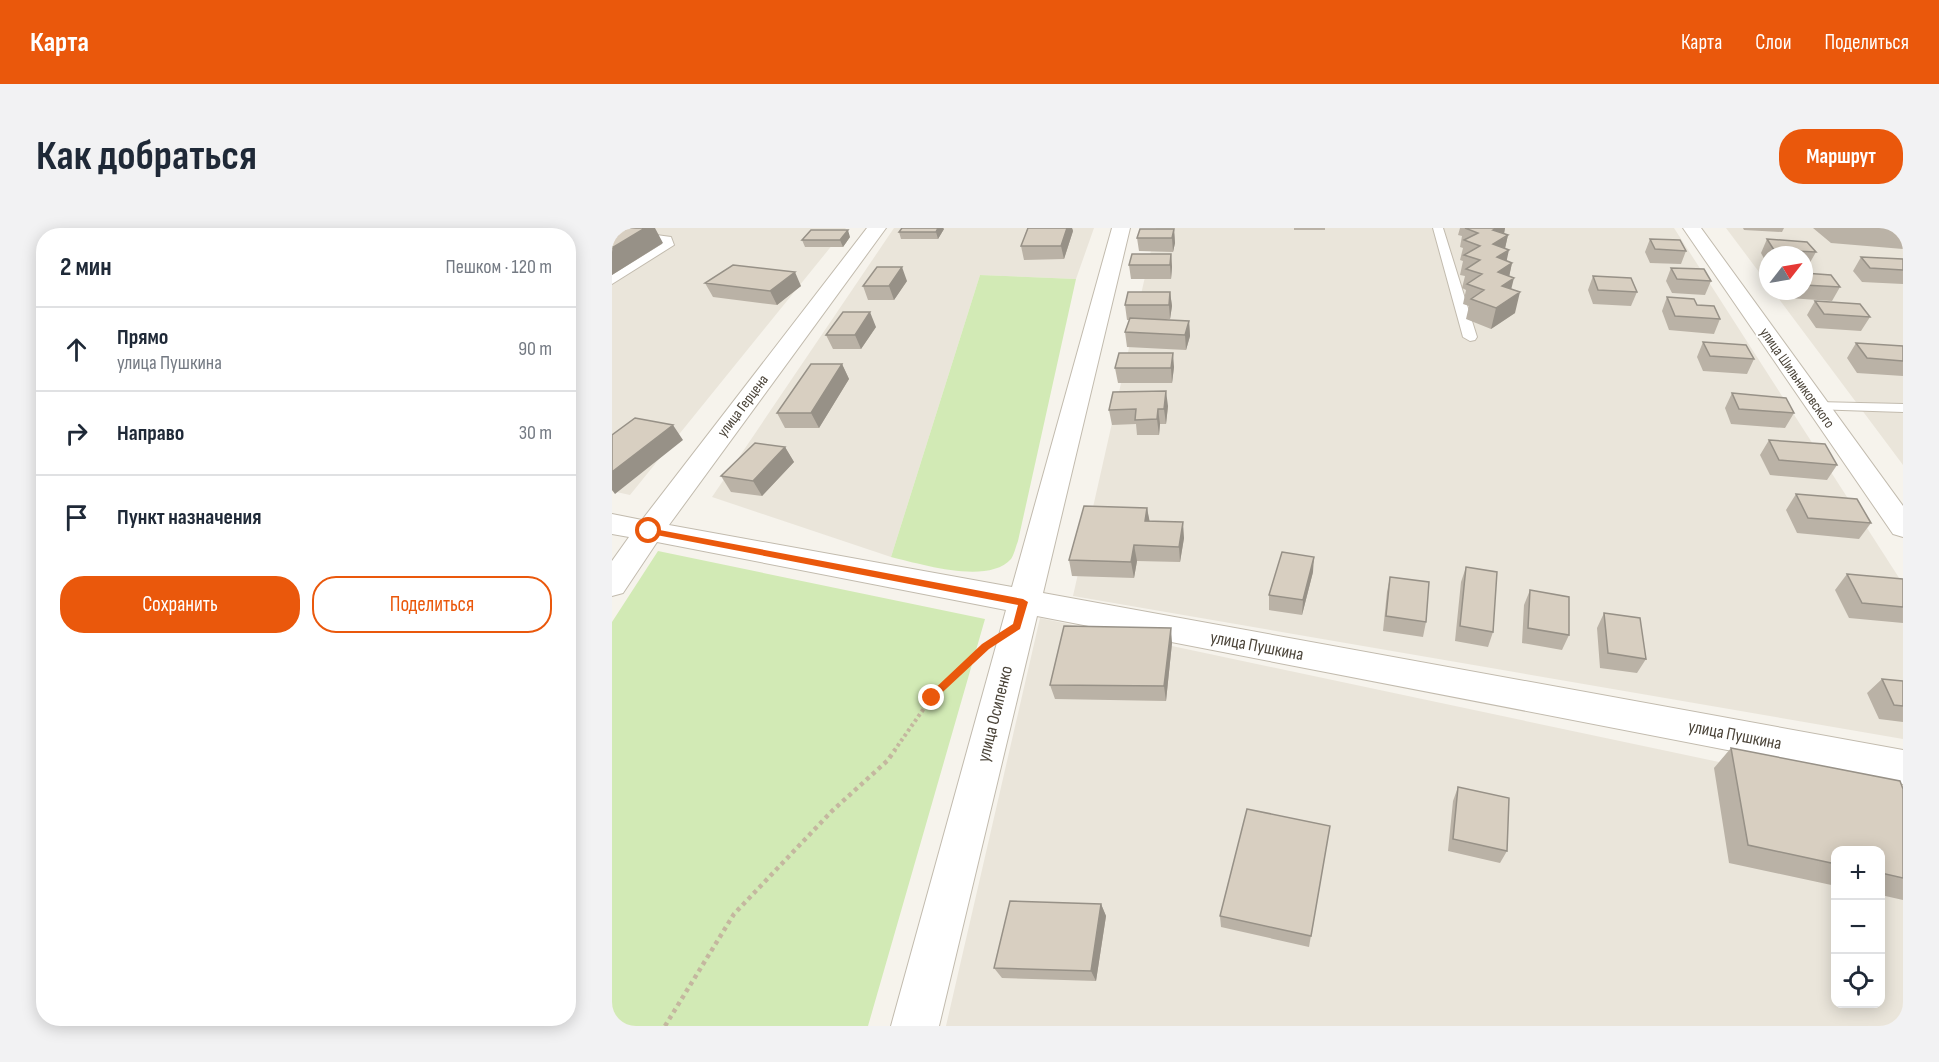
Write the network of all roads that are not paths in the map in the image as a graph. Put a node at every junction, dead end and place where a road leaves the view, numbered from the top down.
1 (877, 228) edge
2 (1121, 228) edge
3 (1438, 228) edge
4 (1692, 228) edge
5 (612, 232) edge
6 (612, 280) edge
7 (1470, 337) dead end
8 (1817, 406) junction
9 (1903, 408) edge
10 (612, 524) edge
11 (1903, 527) edge
12 (649, 531) junction
13 (612, 585) edge
14 (1020, 614) junction
15 (1903, 767) edge
16 (915, 1026) edge

1 - 12 street, улица Герцена
2 - 14 street, улица Осипенко
3 - 7 lane
4 - 8 street, улица Шильниковского
5 - 6 lane
8 - 9 lane
8 - 11 street, улица Шильниковского
10 - 12 street, улица Пушкина
12 - 13 street, улица Герцена
12 - 14 street, улица Пушкина
14 - 15 street, улица Пушкина
14 - 16 street, улица Осипенко

